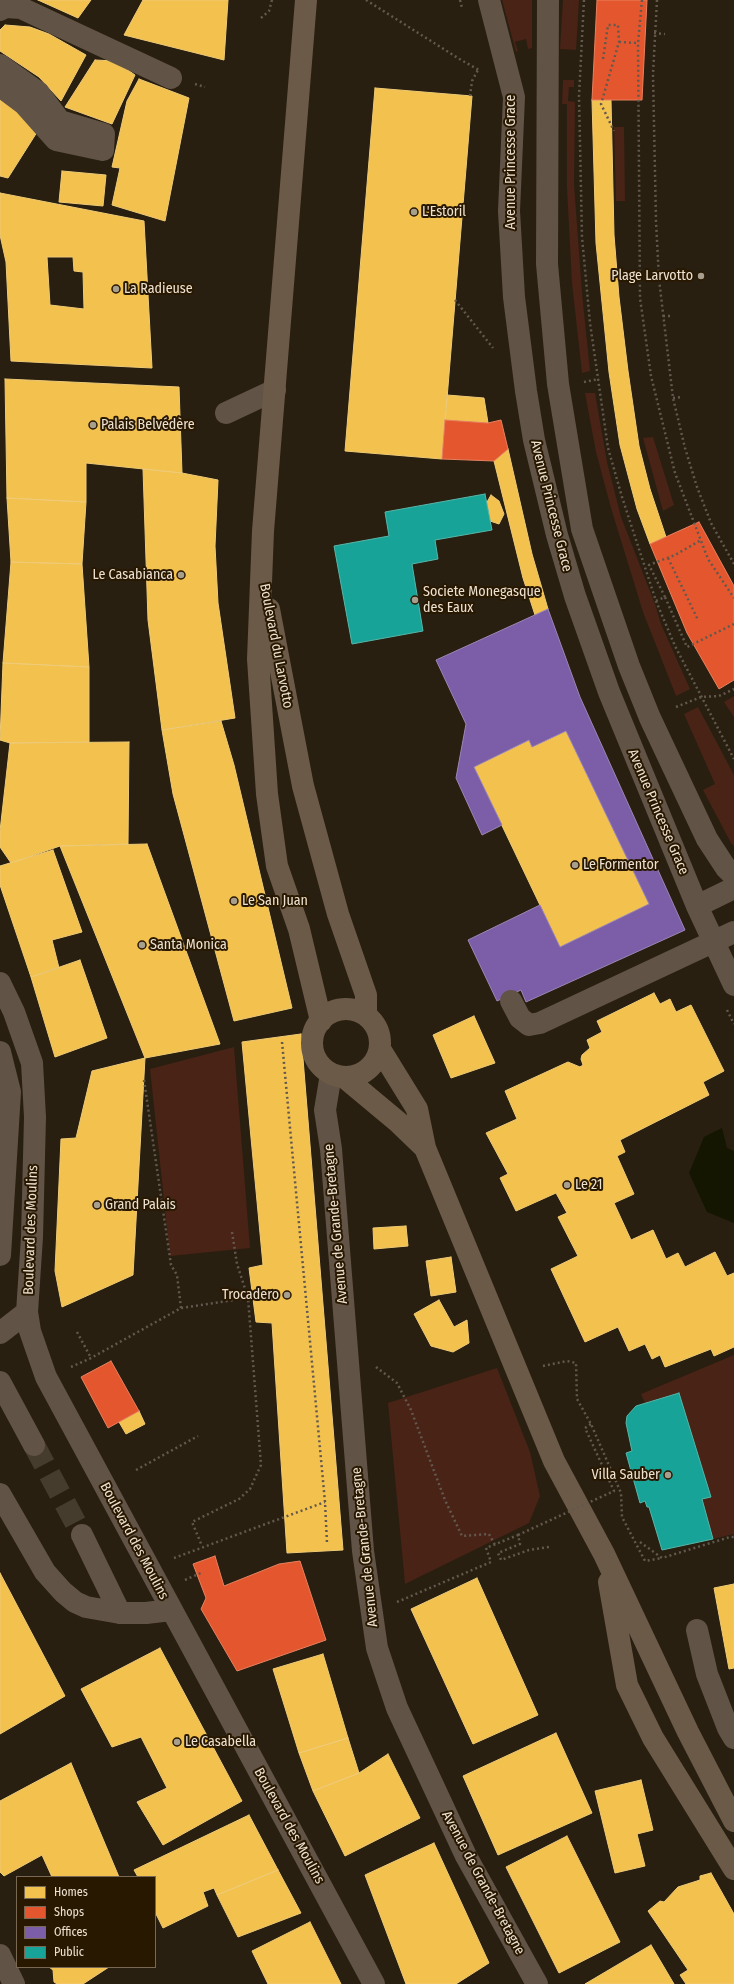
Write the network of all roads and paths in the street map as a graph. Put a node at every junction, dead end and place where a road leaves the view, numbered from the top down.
1 (272, 0) edge
2 (306, 0) edge
3 (366, 0) edge
4 (460, 0) edge
5 (489, 0) edge
6 (548, 0) edge
7 (584, 0) edge
8 (642, 0) edge
9 (657, 0) edge
10 (0, 10) edge
11 (463, 12) dead end
12 (261, 18) dead end
13 (654, 33) junction
14 (665, 34) dead end
15 (619, 42) junction
16 (638, 43) junction
17 (603, 59) dead end
18 (477, 63) dead end
19 (0, 65) edge
20 (479, 68) junction
21 (481, 76) dead end
22 (171, 78) dead end
23 (0, 86) edge
24 (470, 96) dead end
25 (614, 131) dead end
26 (455, 300) dead end
27 (663, 316) junction
28 (672, 316) dead end
29 (498, 353) dead end
30 (600, 379) junction
31 (580, 381) dead end
32 (275, 390) junction
33 (683, 397) dead end
34 (673, 398) junction
35 (226, 414) dead end
36 (700, 540) junction
37 (668, 558) junction
38 (734, 564) edge
39 (263, 575) junction
40 (665, 597) junction
41 (734, 598) edge
42 (656, 600) junction
43 (698, 620) dead end
44 (734, 624) edge
45 (734, 689) edge
46 (701, 697) junction
47 (676, 707) dead end
48 (734, 759) edge
49 (734, 876) edge
50 (734, 888) edge
51 (697, 906) junction
52 (734, 932) edge
53 (714, 943) junction
54 (0, 983) edge
55 (734, 985) edge
56 (511, 1001) dead end
57 (366, 1015) junction
58 (321, 1020) junction
59 (282, 1042) dead end
60 (380, 1049) junction
61 (0, 1052) edge
62 (337, 1076) junction
63 (144, 1080) dead end
64 (425, 1148) junction
65 (232, 1232) dead end
66 (0, 1255) edge
67 (248, 1298) junction
68 (181, 1308) junction
69 (27, 1312) junction
70 (77, 1332) dead end
71 (0, 1333) edge
72 (91, 1358) junction
73 (543, 1366) dead end
74 (376, 1367) dead end
75 (46, 1377) junction
76 (0, 1382) edge
77 (591, 1424) junction
78 (198, 1436) dead end
79 (34, 1445) tunnel mouth
80 (136, 1470) dead end
81 (0, 1494) edge
82 (325, 1502) junction
83 (518, 1535) junction
84 (82, 1536) tunnel mouth
85 (734, 1537) edge
86 (640, 1542) dead end
87 (327, 1543) dead end
88 (495, 1545) junction
89 (202, 1546) junction
90 (550, 1547) dead end
91 (604, 1554) junction
92 (662, 1558) junction
93 (150, 1570) junction
94 (397, 1603) dead end
95 (171, 1610) junction
96 (120, 1613) junction
97 (698, 1630) dead end
98 (734, 1738) edge
99 (734, 1821) edge
100 (734, 1869) edge
101 (0, 1956) edge
102 (14, 1984) edge
103 (374, 1984) edge
104 (537, 1984) edge

1 - 12 path
2 - 32 main road
3 - 20 path
4 - 11 path
5 - 51 street, Avenue Princesse Grace
6 - 49 street, Avenue Princesse Grace
7 - 30 path
8 - 16 path
9 - 13 path
10 - 22 street
13 - 14 path
13 - 27 path
15 - 16 path
15 - 17 path
15 - 25 path
16 - 36 path
18 - 20 path
19 - 23 street
20 - 21 path
20 - 24 path
26 - 29 path
27 - 28 path
27 - 34 path
30 - 31 path
30 - 42 path
32 - 35 street
32 - 39 main road
33 - 34 path
34 - 38 path
36 - 37 path
36 - 41 path
37 - 40 path
37 - 43 path
39 - 57 main road, Boulevard du Larvotto
39 - 58 main road, Boulevard du Larvotto
40 - 42 path
40 - 44 path
42 - 46 path
45 - 46 path
46 - 47 path
46 - 48 path
50 - 51 street
51 - 53 street, Avenue Princesse Grace
52 - 53 street
53 - 55 street, Avenue Princesse Grace
53 - 56 street
54 - 69 street, Boulevard des Moulins
57 - 58 main road
57 - 60 main road
58 - 62 main road
59 - 82 path
60 - 62 main road
60 - 64 main road
61 - 66 street
62 - 64 main road
62 - 104 street, Avenue de Grande-Bretagne
63 - 68 path
64 - 91 main road
65 - 67 path
67 - 68 path
67 - 89 path
68 - 72 path
69 - 71 street
69 - 75 street, Boulevard des Moulins
70 - 72 path
72 - 75 path
73 - 77 path
74 - 88 path
75 - 93 street, Boulevard des Moulins
76 - 79 street
77 - 83 path, bridge
77 - 92 path
78 - 80 path
81 - 96 street
82 - 87 path
82 - 89 path
83 - 88 path
83 - 90 path
84 - 96 street
85 - 92 path
86 - 92 path
88 - 94 path
89 - 93 path
91 - 99 main road
91 - 100 main road
93 - 95 street, Boulevard des Moulins
95 - 96 street
95 - 103 street, Boulevard des Moulins
97 - 98 street
101 - 102 street

